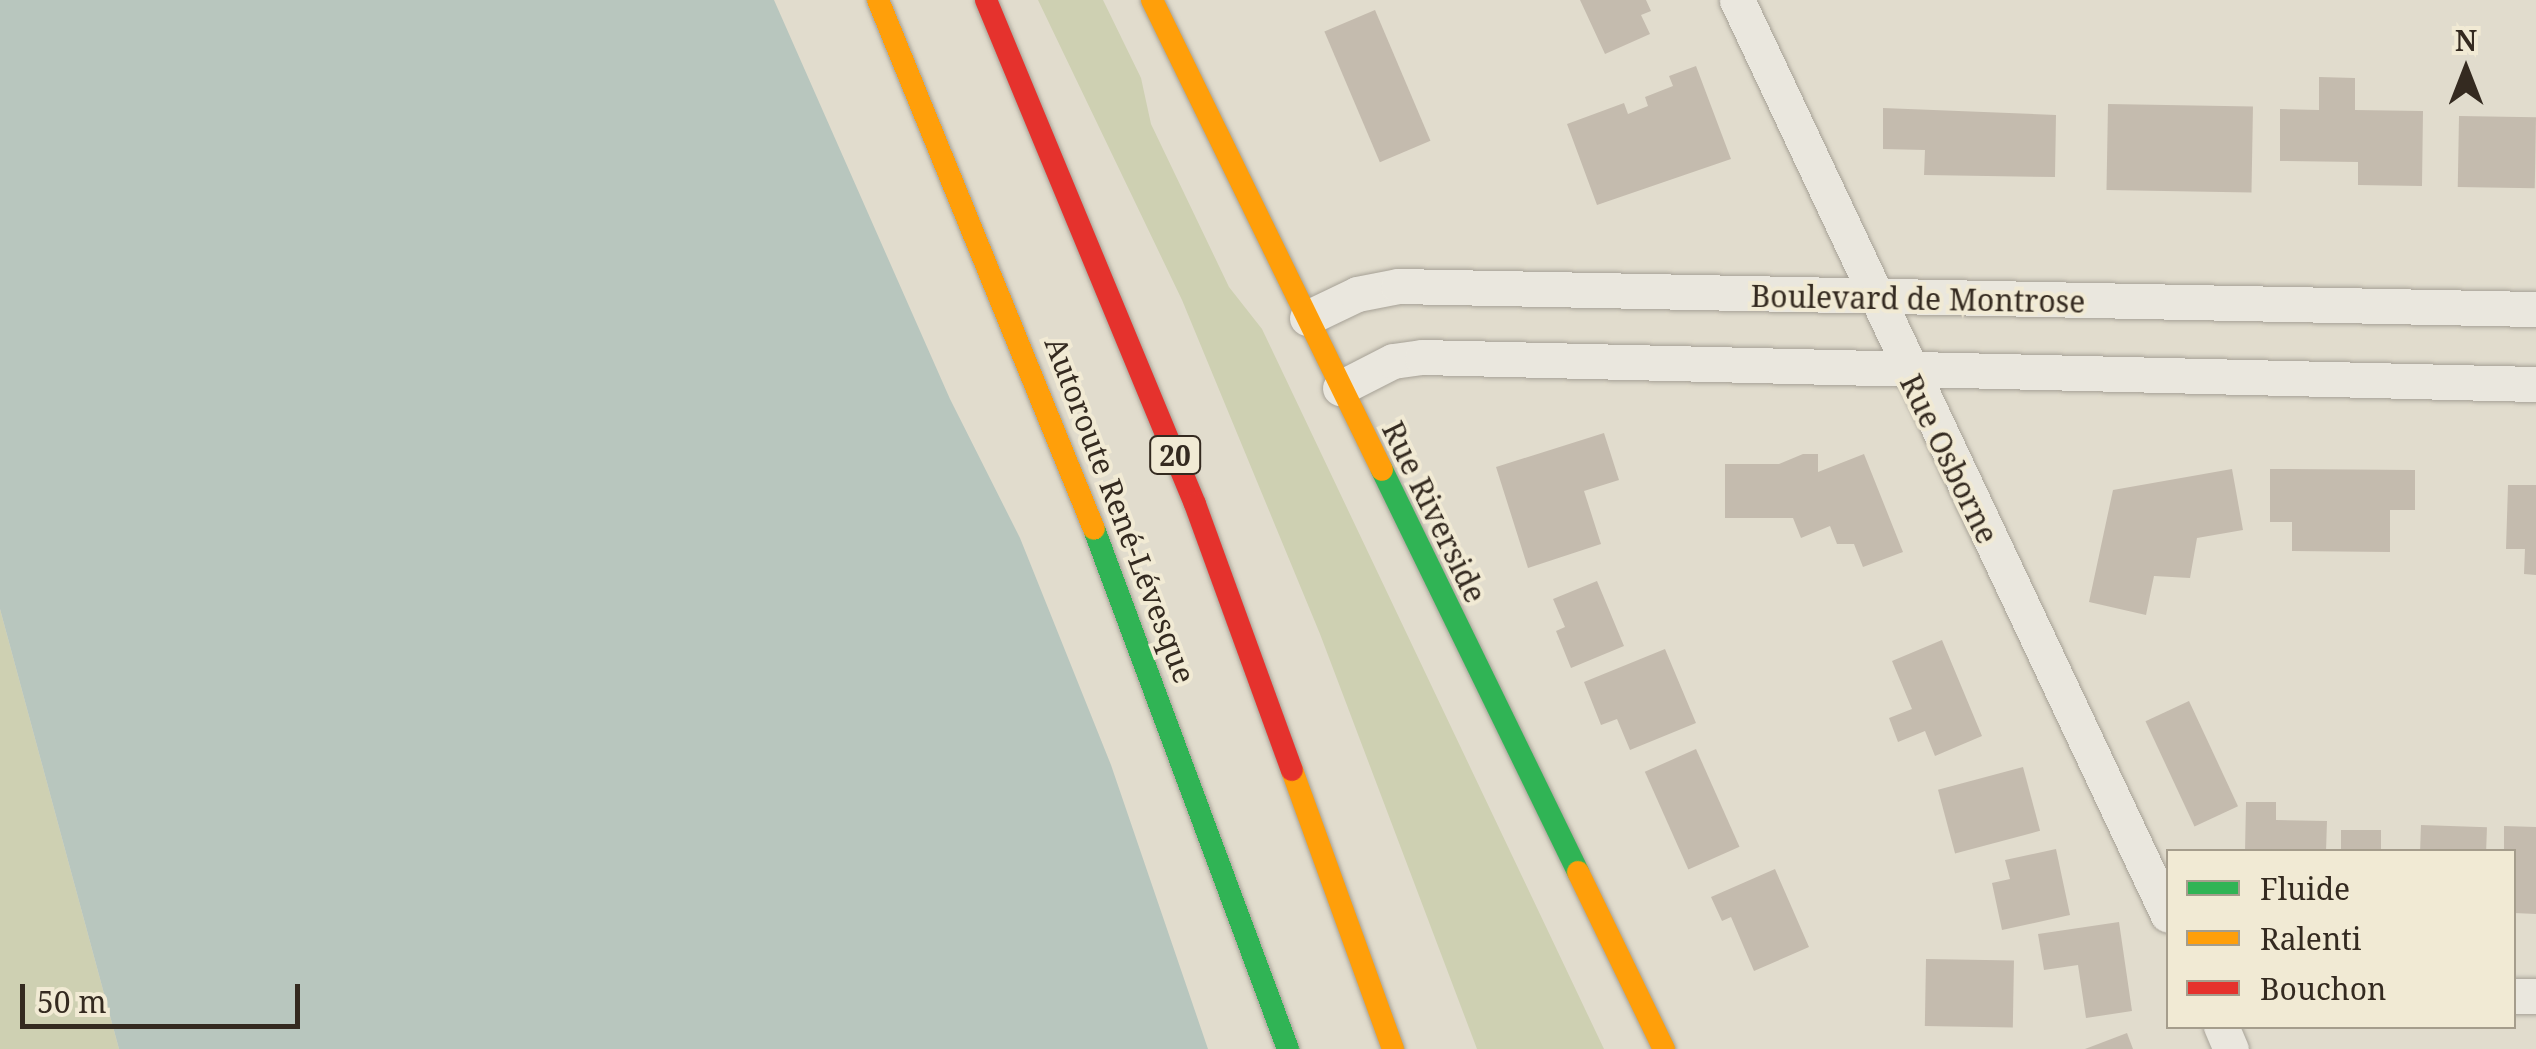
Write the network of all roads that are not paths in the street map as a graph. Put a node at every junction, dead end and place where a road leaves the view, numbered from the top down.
1 (878, 0) edge
2 (986, 0) edge
3 (1152, 0) edge
4 (1737, 0) edge
5 (1873, 298) junction
6 (2536, 309) edge
7 (1307, 318) junction
8 (1908, 373) junction
9 (2536, 384) edge
10 (1340, 388) junction
11 (2166, 910) edge
12 (1288, 1049) edge
13 (1393, 1049) edge
14 (1664, 1049) edge

1 - 12 main road, Autoroute René-Lévesque
2 - 13 main road, 20
3 - 7 main road, Rue Riverside
4 - 5 street, Rue Osborne
5 - 6 street, Boulevard de Montrose
5 - 7 street, Boulevard de Montrose
5 - 8 street, Rue Osborne
7 - 10 main road, Rue Riverside
8 - 9 street
8 - 10 street
8 - 11 street, Rue Osborne
10 - 14 main road, Rue Riverside

